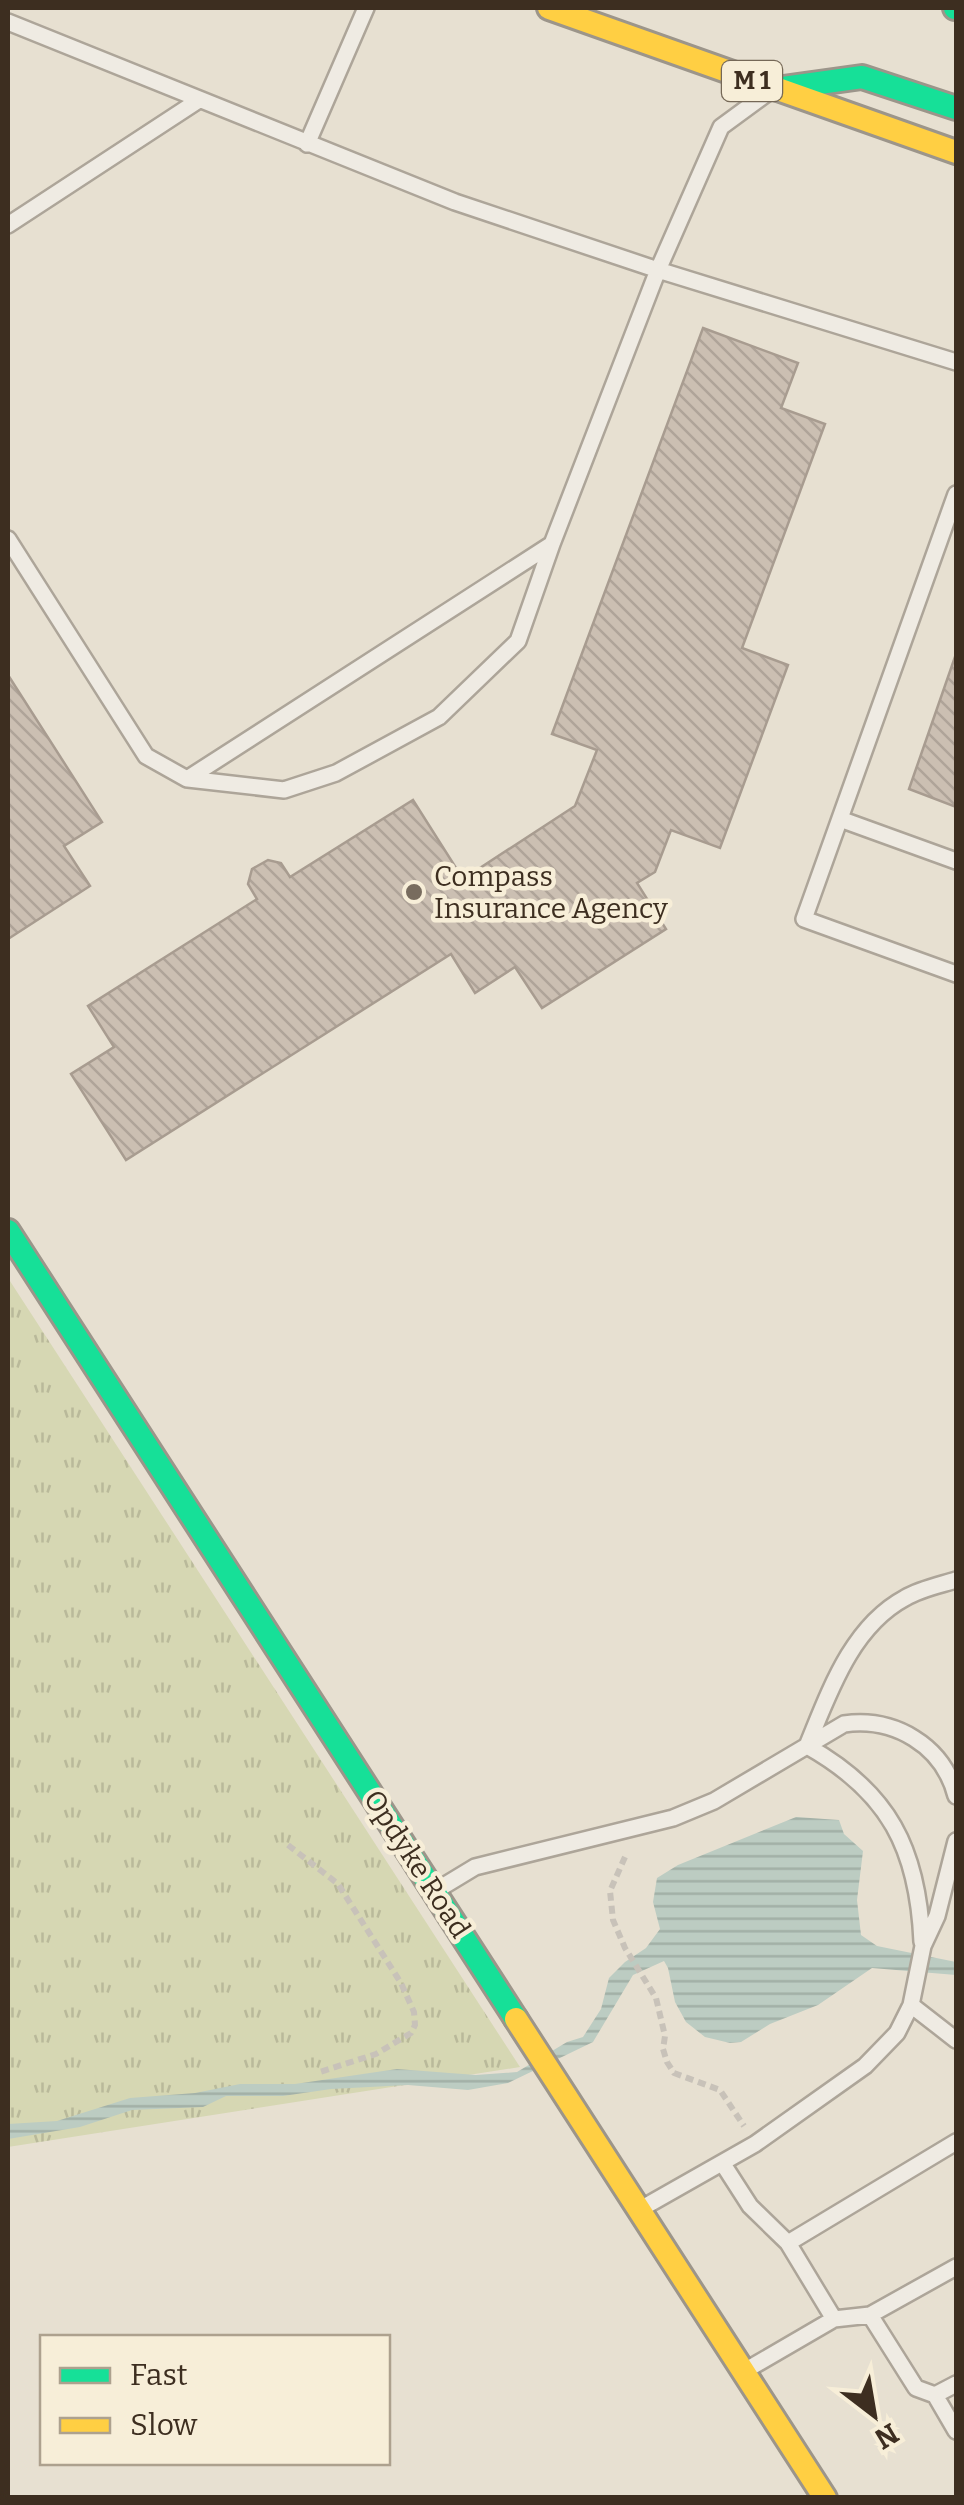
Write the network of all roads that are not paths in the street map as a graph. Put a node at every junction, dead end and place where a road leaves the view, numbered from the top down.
1 (366, 8) edge
2 (549, 8) edge
3 (8, 22) edge
4 (773, 89) junction
5 (199, 100) junction
6 (956, 108) edge
7 (307, 144) junction
8 (956, 152) edge
9 (8, 225) edge
10 (658, 270) junction
11 (956, 362) edge
12 (956, 494) edge
13 (8, 539) edge
14 (552, 544) junction
15 (187, 779) junction
16 (840, 819) junction
17 (956, 861) edge
18 (956, 974) edge
19 (8, 1232) edge
20 (956, 1580) edge
21 (807, 1746) junction
22 (956, 1796) edge
23 (956, 1841) edge
24 (435, 1892) junction
25 (922, 1946) junction
26 (912, 2004) junction
27 (956, 2040) edge
28 (956, 2142) edge
29 (723, 2164) junction
30 (641, 2209) junction
31 (788, 2243) junction
32 (956, 2267) edge
33 (870, 2315) junction
34 (834, 2318) junction
35 (745, 2372) junction
36 (956, 2384) edge
37 (935, 2396) junction
38 (956, 2431) edge
39 (825, 2498) edge

1 - 7 lane
2 - 4 main road, M 1
3 - 5 lane
4 - 6 main road
4 - 8 main road, M 1
4 - 10 lane
5 - 7 lane
5 - 9 lane
7 - 10 lane
10 - 11 lane
10 - 14 lane
12 - 16 lane
13 - 15 lane
14 - 15 lane
14 - 15 lane
16 - 17 lane
16 - 18 lane
19 - 24 main road, Opdyke Road
20 - 21 lane
21 - 22 lane
21 - 24 lane
21 - 25 lane
23 - 25 lane
24 - 30 main road, Opdyke Road
25 - 26 lane
26 - 27 lane
26 - 29 lane
28 - 31 lane
29 - 30 lane
29 - 31 lane
30 - 35 main road, Opdyke Road
31 - 34 lane
32 - 33 lane
33 - 34 lane
33 - 37 lane
34 - 35 lane
35 - 39 main road, Opdyke Road
36 - 37 lane
37 - 38 lane

